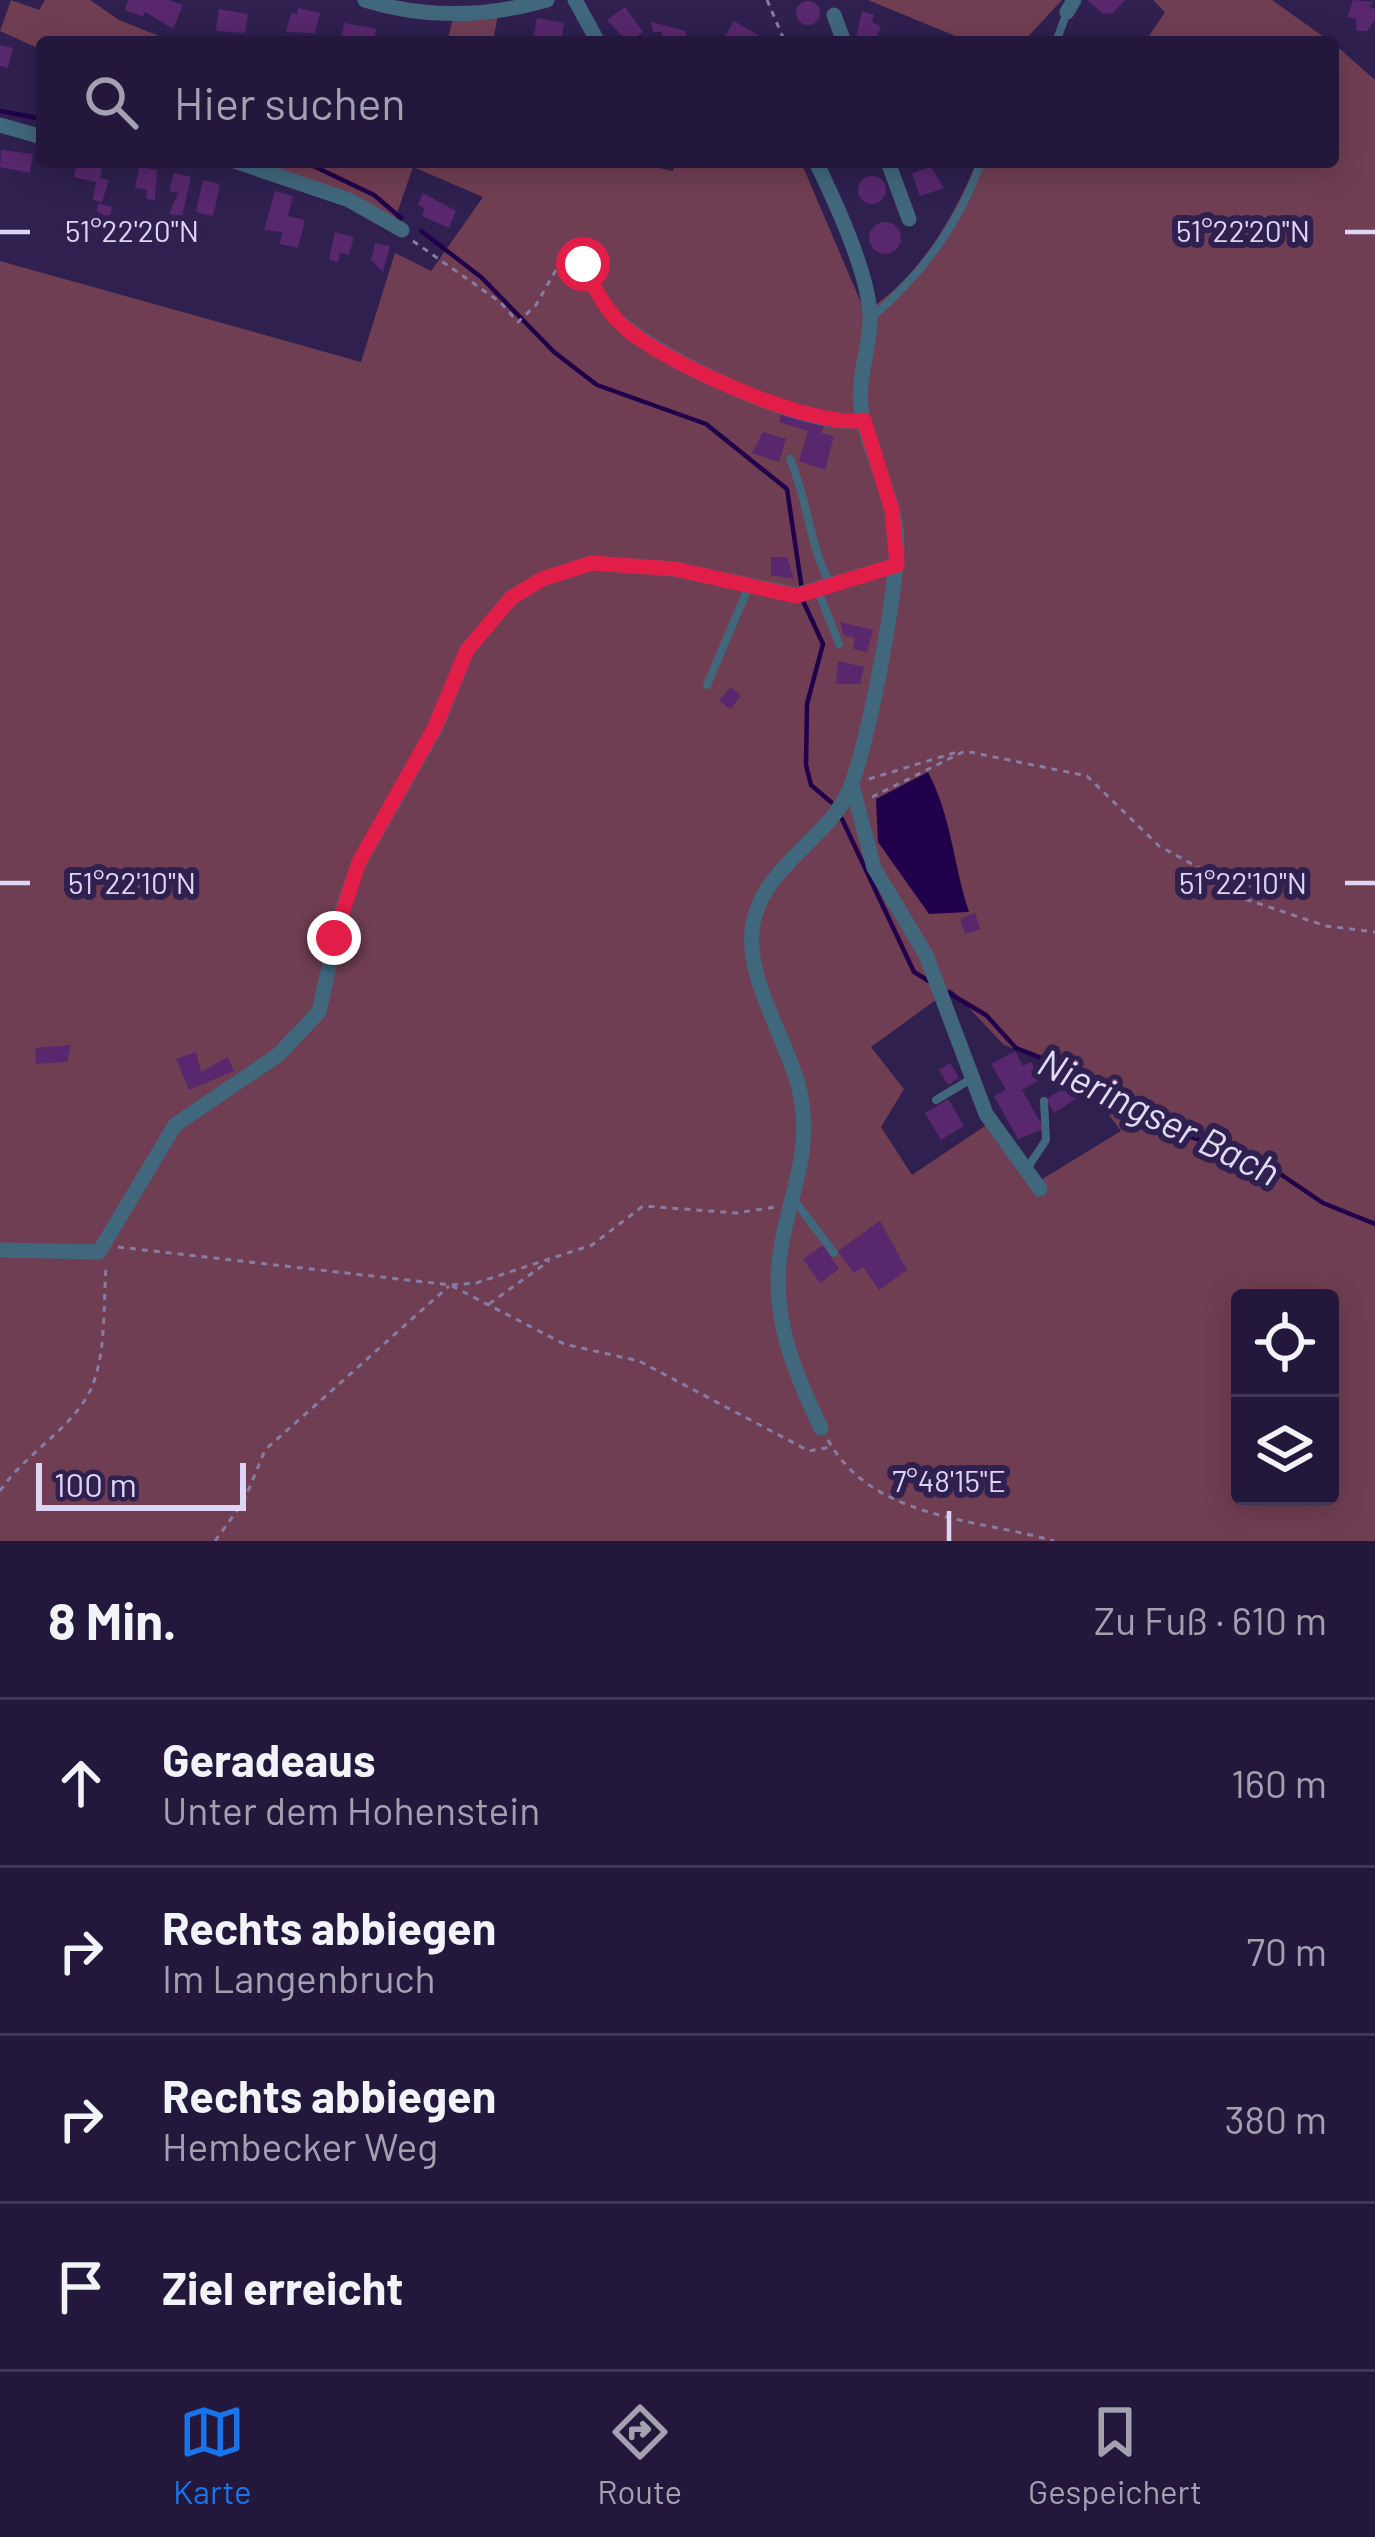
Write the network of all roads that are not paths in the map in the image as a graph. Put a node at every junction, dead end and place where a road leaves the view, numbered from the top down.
1 (365, 0) edge
2 (547, 0) edge
3 (575, 0) edge
4 (1071, 6) edge
5 (834, 15) dead end
6 (595, 36) edge
7 (842, 36) edge
8 (1058, 36) edge
9 (0, 124) edge
10 (36, 135) edge
11 (255, 168) edge
12 (819, 168) edge
13 (890, 168) edge
14 (978, 168) edge
15 (909, 219) dead end
16 (402, 230) road end
17 (870, 319) junction
18 (617, 321) road end
19 (864, 420) junction
20 (790, 460) dead end
21 (897, 565) junction
22 (750, 585) junction
23 (814, 593) junction
24 (839, 644) dead end
25 (707, 685) dead end
26 (859, 784) junction
27 (973, 1077) junction
28 (936, 1100) dead end
29 (1044, 1101) dead end
30 (1026, 1170) junction
31 (1040, 1189) dead end
32 (791, 1208) junction
33 (0, 1250) edge
34 (834, 1253) dead end
35 (821, 1428) road end

1 - 2 street
3 - 6 street
4 - 8 lane
5 - 7 street
9 - 10 street
11 - 16 street
12 - 17 street
13 - 15 street
14 - 17 lane
17 - 19 street
18 - 19 street
19 - 21 street
20 - 23 lane
21 - 23 street
21 - 26 street
22 - 23 street
22 - 25 lane
22 - 33 street
23 - 24 lane
26 - 27 street
26 - 32 street
27 - 28 lane
27 - 30 street
29 - 30 lane
30 - 31 street
32 - 34 lane
32 - 35 street

